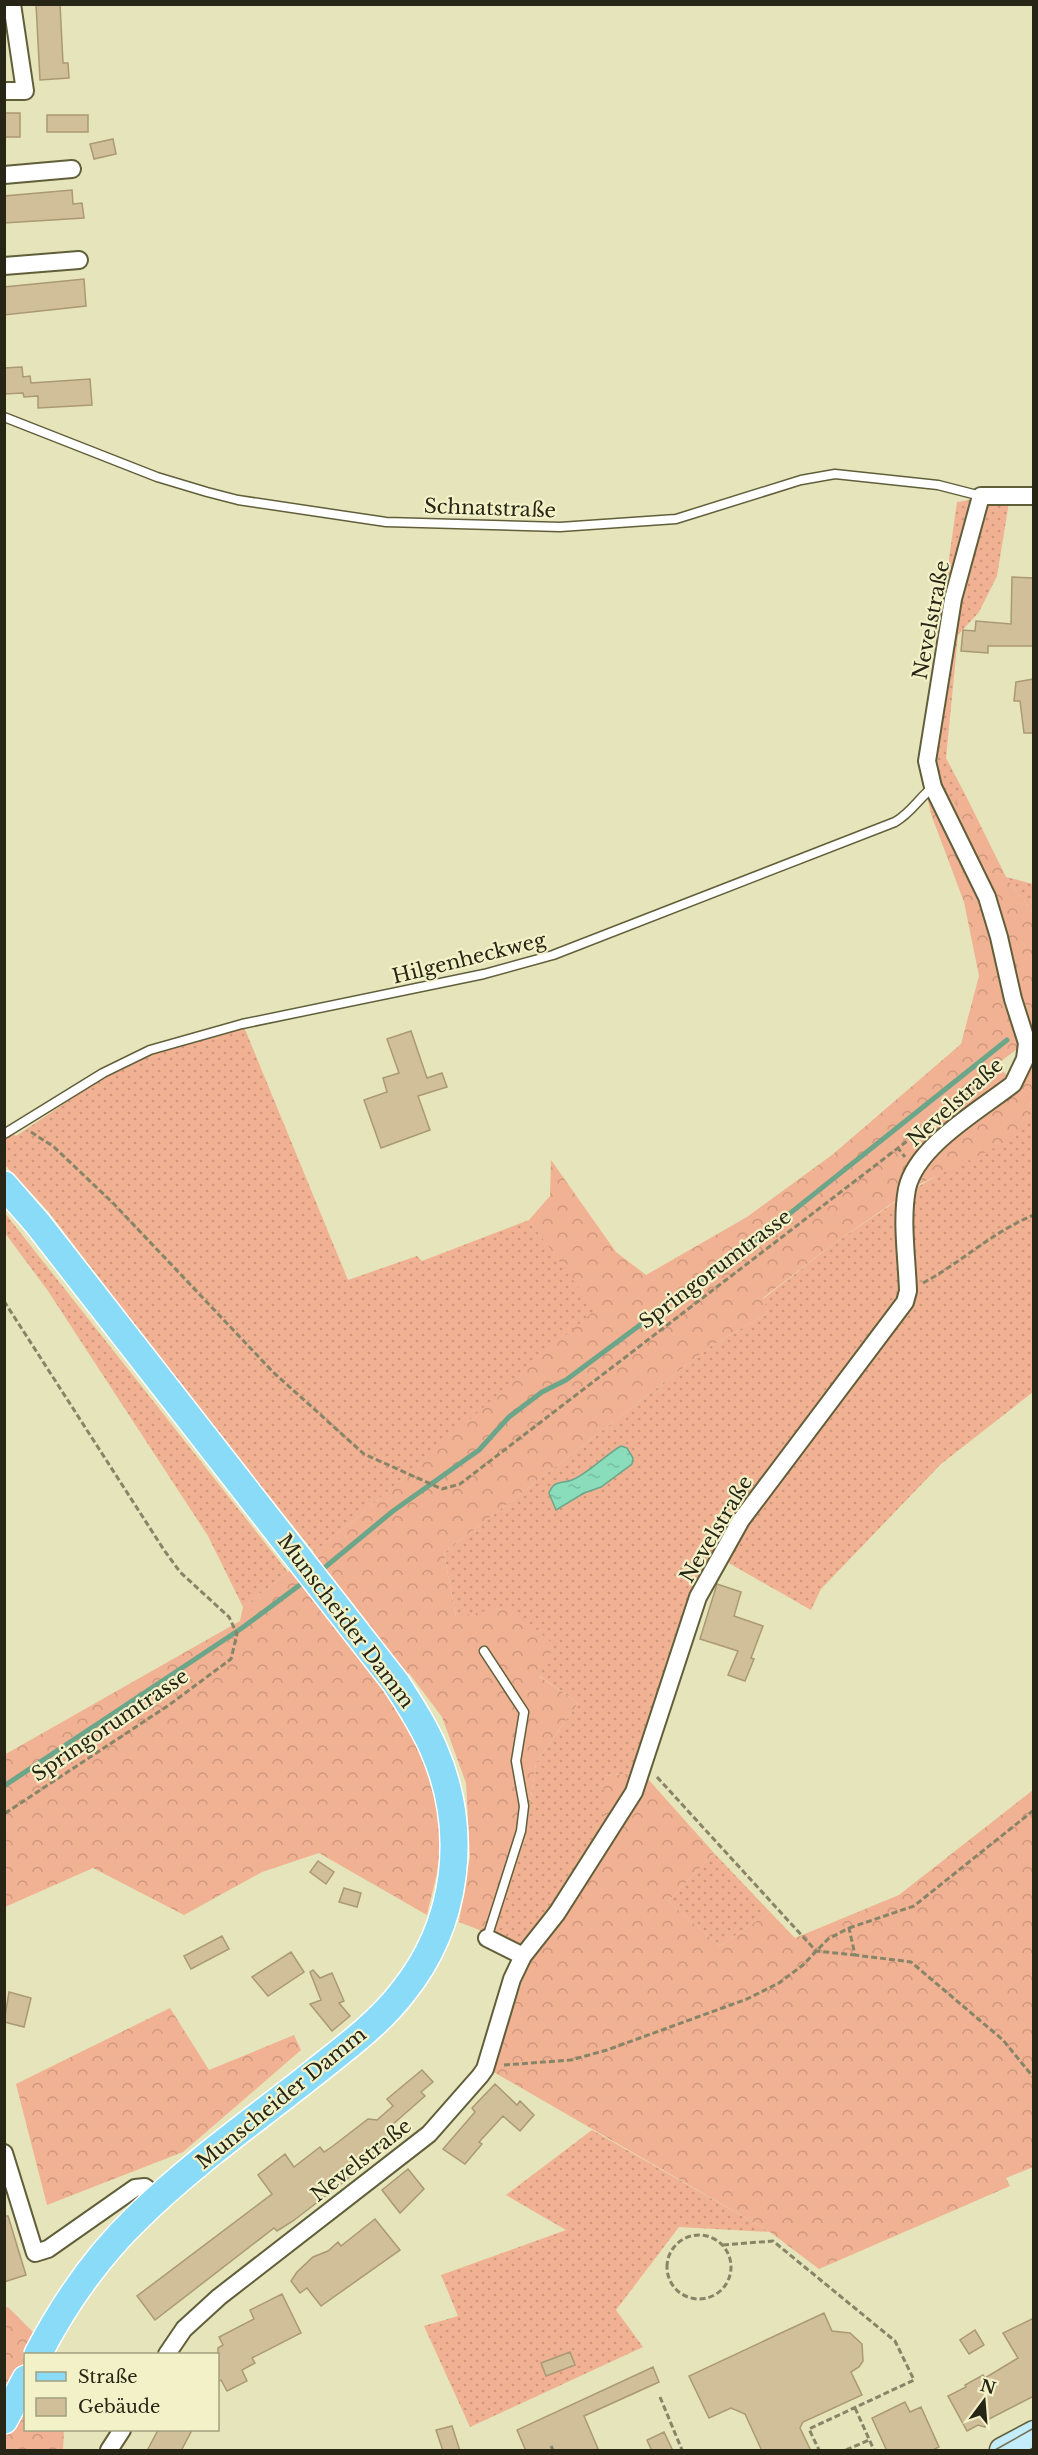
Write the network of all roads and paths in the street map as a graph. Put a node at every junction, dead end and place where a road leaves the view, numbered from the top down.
1 (12, 4) edge
2 (4, 91) edge
3 (72, 169) dead end
4 (4, 175) edge
5 (79, 260) dead end
6 (4, 266) edge
7 (4, 417) edge
8 (981, 496) junction
9 (1034, 496) edge
10 (933, 787) junction
11 (988, 1077) dead end
12 (19, 1125) junction
13 (4, 1134) edge
14 (4, 1185) edge
15 (1034, 1215) edge
16 (908, 1291) junction
17 (4, 1301) edge
18 (484, 1651) dead end
19 (644, 1762) junction
20 (1034, 1810) edge
21 (4, 1814) edge
22 (849, 1928) junction
23 (487, 1938) joint
24 (816, 1951) junction
25 (855, 1955) junction
26 (523, 1956) junction
27 (485, 2069) junction
28 (1034, 2078) edge
29 (4, 2153) edge
30 (159, 2198) junction
31 (723, 2245) junction
32 (39, 2353) edge
33 (168, 2353) edge
34 (24, 2383) edge
35 (660, 2397) dead end
36 (855, 2408) junction
37 (4, 2420) edge
38 (121, 2431) edge
39 (1034, 2433) edge
40 (869, 2440) junction
41 (109, 2451) edge
42 (682, 2451) edge
43 (819, 2451) edge
44 (846, 2451) edge
45 (874, 2451) edge
46 (1002, 2451) edge

1 - 2 street
3 - 4 street
5 - 6 street
7 - 8 lane, Schnatstraße
8 - 9 street
8 - 10 street, Nevelstraße
10 - 12 lane, Hilgenheckweg
10 - 16 street, Nevelstraße
11 - 12 path, Springorumtrasse
12 - 13 lane, Hilgenheckweg
14 - 30 main road, Munscheider Damm
15 - 16 path
16 - 19 street, Nevelstraße
17 - 21 path, Springorumtrasse
18 - 23 lane
19 - 24 path
19 - 26 street, Nevelstraße
20 - 22 path
22 - 24 path
22 - 25 path
23 - 26 street
24 - 25 path
24 - 27 path
25 - 28 path
26 - 27 street, Nevelstraße
27 - 33 street, Nevelstraße
29 - 30 street
30 - 32 main road, Munscheider Damm
31 - 31 path
31 - 36 path
34 - 37 main road
35 - 42 path
36 - 40 path
36 - 43 path
38 - 41 street
39 - 46 main road
40 - 44 path
40 - 45 path

